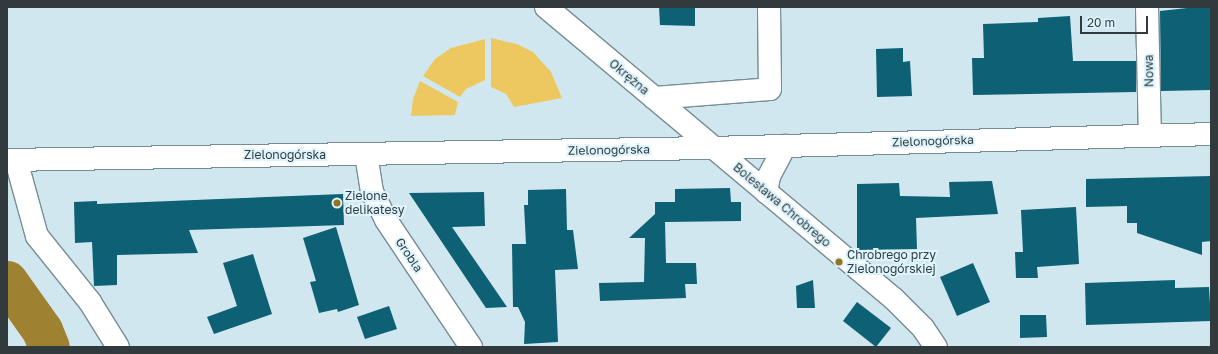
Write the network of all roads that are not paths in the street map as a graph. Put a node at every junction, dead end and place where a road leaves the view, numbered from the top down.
1 (546, 7) edge
2 (769, 7) edge
3 (1147, 7) edge
4 (654, 98) junction
5 (1211, 134) edge
6 (1150, 135) junction
7 (785, 146) junction
8 (712, 148) junction
9 (366, 154) junction
10 (12, 160) edge
11 (766, 192) junction
12 (118, 347) edge
13 (471, 347) edge
14 (936, 347) edge

1 - 4 street, Okrężna
2 - 4 street
3 - 6 street, Nowa
4 - 8 street, Okrężna
5 - 6 street, Zielonogórska
6 - 7 street, Zielonogórska
7 - 8 street, Zielonogórska
7 - 11 street
8 - 9 street, Zielonogórska
8 - 11 street, Bolesława Chrobrego
9 - 10 street, Zielonogórska
9 - 13 street, Grobla
10 - 12 street
11 - 14 street, Bolesława Chrobrego

